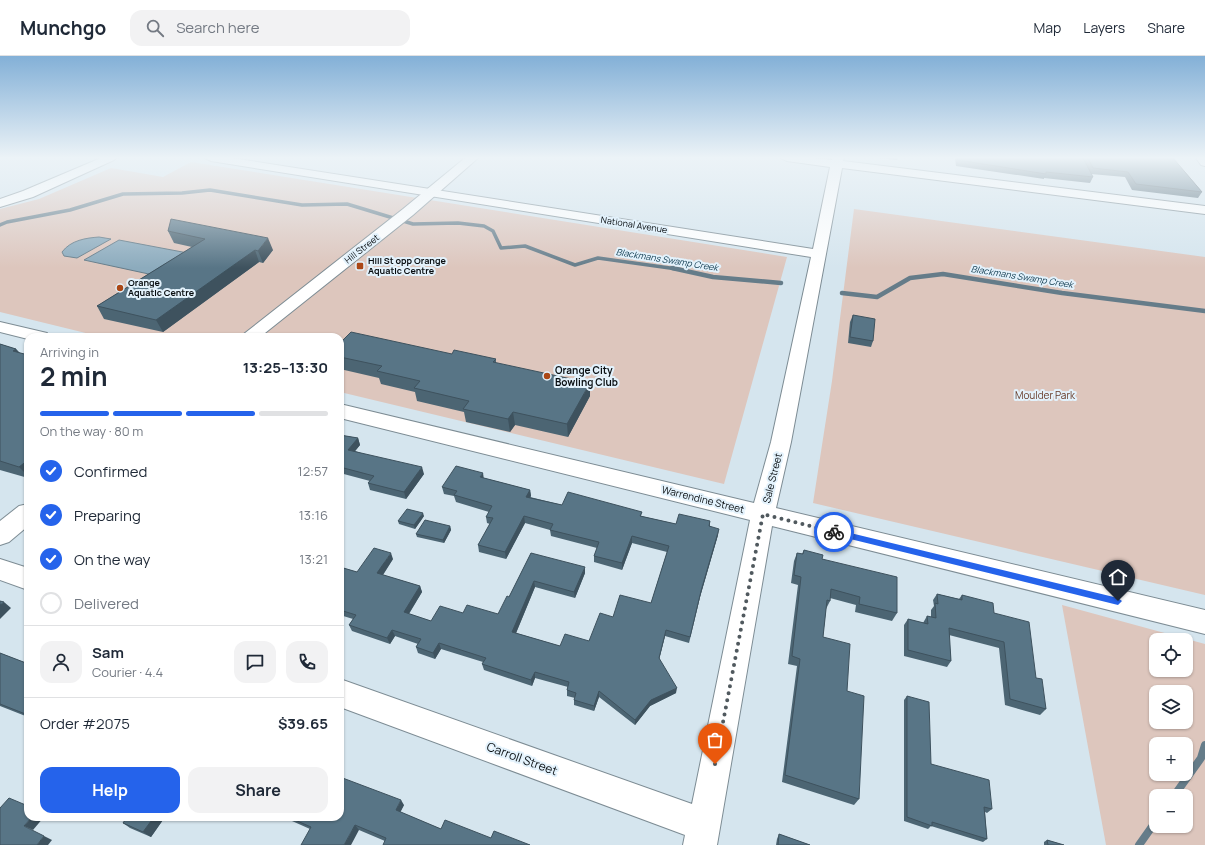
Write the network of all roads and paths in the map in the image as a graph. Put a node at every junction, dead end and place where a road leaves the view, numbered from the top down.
1 (25, 195) edge
2 (429, 195) edge
3 (443, 195) edge
4 (830, 195) edge
5 (1091, 195) edge
6 (0, 203) edge
7 (1205, 210) edge
8 (819, 254) junction
9 (0, 327) edge
10 (25, 333) edge
11 (254, 333) edge
12 (344, 412) edge
13 (763, 514) junction
14 (24, 516) edge
15 (0, 535) edge
16 (0, 569) edge
17 (24, 578) edge
18 (1205, 622) edge
19 (344, 695) edge
20 (702, 835) edge

1 - 6 street
2 - 11 street, Hill Street
3 - 8 street, National Avenue
4 - 8 street, Sale Street
5 - 7 street
8 - 13 street, Sale Street
9 - 10 street
12 - 13 street, Warrendine Street
13 - 18 street, Warrendine Street
13 - 20 street, Sale Street
14 - 15 street
16 - 17 street
19 - 20 street, Carroll Street

